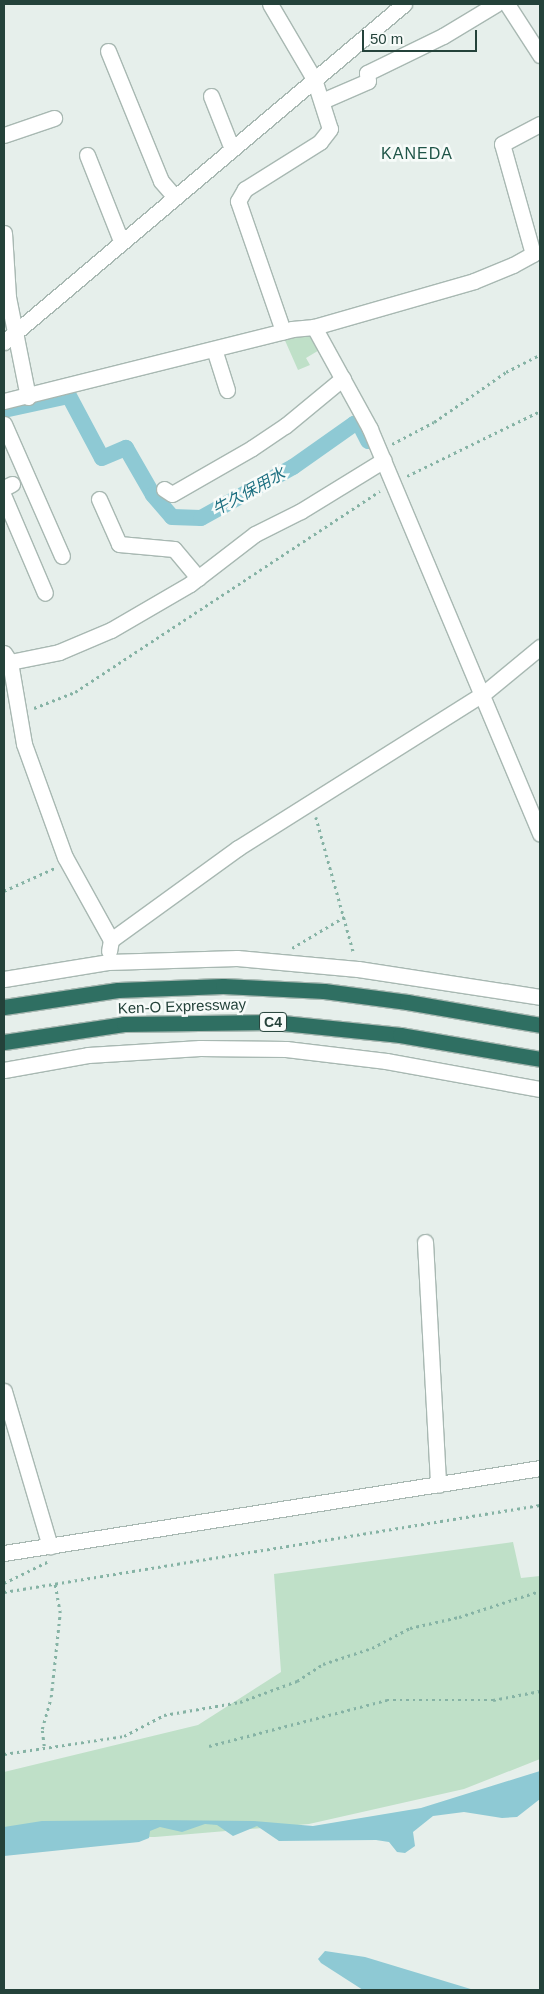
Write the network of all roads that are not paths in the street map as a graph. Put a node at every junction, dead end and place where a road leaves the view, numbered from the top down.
1 (270, 4) edge
2 (404, 4) edge
3 (496, 4) edge
4 (507, 4) edge
5 (388, 9) edge
6 (540, 55) edge
7 (107, 60) dead end
8 (314, 79) junction
9 (211, 96) dead end
10 (322, 101) junction
11 (54, 118) dead end
12 (540, 124) edge
13 (4, 135) edge
14 (232, 148) junction
15 (86, 156) dead end
16 (174, 197) junction
17 (4, 233) edge
18 (122, 241) junction
19 (536, 253) edge
20 (314, 328) junction
21 (283, 331) junction
22 (9, 338) edge
23 (214, 349) junction
24 (343, 378) junction
25 (228, 390) dead end
26 (28, 397) junction
27 (4, 401) edge
28 (4, 424) edge
29 (382, 456) junction
30 (164, 489) dead end
31 (7, 490) edge
32 (99, 499) dead end
33 (65, 524) dead end
34 (51, 531) junction
35 (62, 556) dead end
36 (198, 578) junction
37 (45, 593) dead end
38 (540, 646) edge
39 (7, 657) edge
40 (483, 694) junction
41 (540, 834) edge
42 (110, 940) junction
43 (108, 962) junction
44 (4, 979) edge
45 (540, 997) edge
46 (4, 1007) edge
47 (540, 1025) edge
48 (4, 1042) edge
49 (540, 1059) edge
50 (4, 1070) edge
51 (540, 1089) edge
52 (426, 1242) dead end
53 (4, 1391) edge
54 (540, 1468) edge
55 (438, 1485) junction
56 (50, 1546) junction
57 (4, 1553) edge

1 - 8 street
2 - 5 street
3 - 10 street
4 - 6 street
5 - 8 street
7 - 16 street
8 - 10 street
8 - 14 street
9 - 14 street
10 - 21 street
11 - 13 street
12 - 19 street
14 - 16 street
15 - 18 street
16 - 18 street
17 - 22 street
18 - 22 street
19 - 20 street
20 - 21 street
20 - 24 street
21 - 23 street
22 - 26 street
23 - 25 street
23 - 26 street
24 - 29 street
24 - 30 street
26 - 27 street
28 - 34 street
29 - 36 street
29 - 40 street
31 - 37 street
32 - 36 street
33 - 34 street
34 - 35 street
36 - 39 street
38 - 40 street
39 - 42 street
40 - 41 street
40 - 42 street
42 - 43 street
43 - 44 street
43 - 45 street
46 - 47 highway, Ken-O Expressway / C4
48 - 49 highway, Ken-O Expressway / C4
50 - 51 street
52 - 55 street
53 - 56 street
54 - 55 street
55 - 56 street
56 - 57 street

